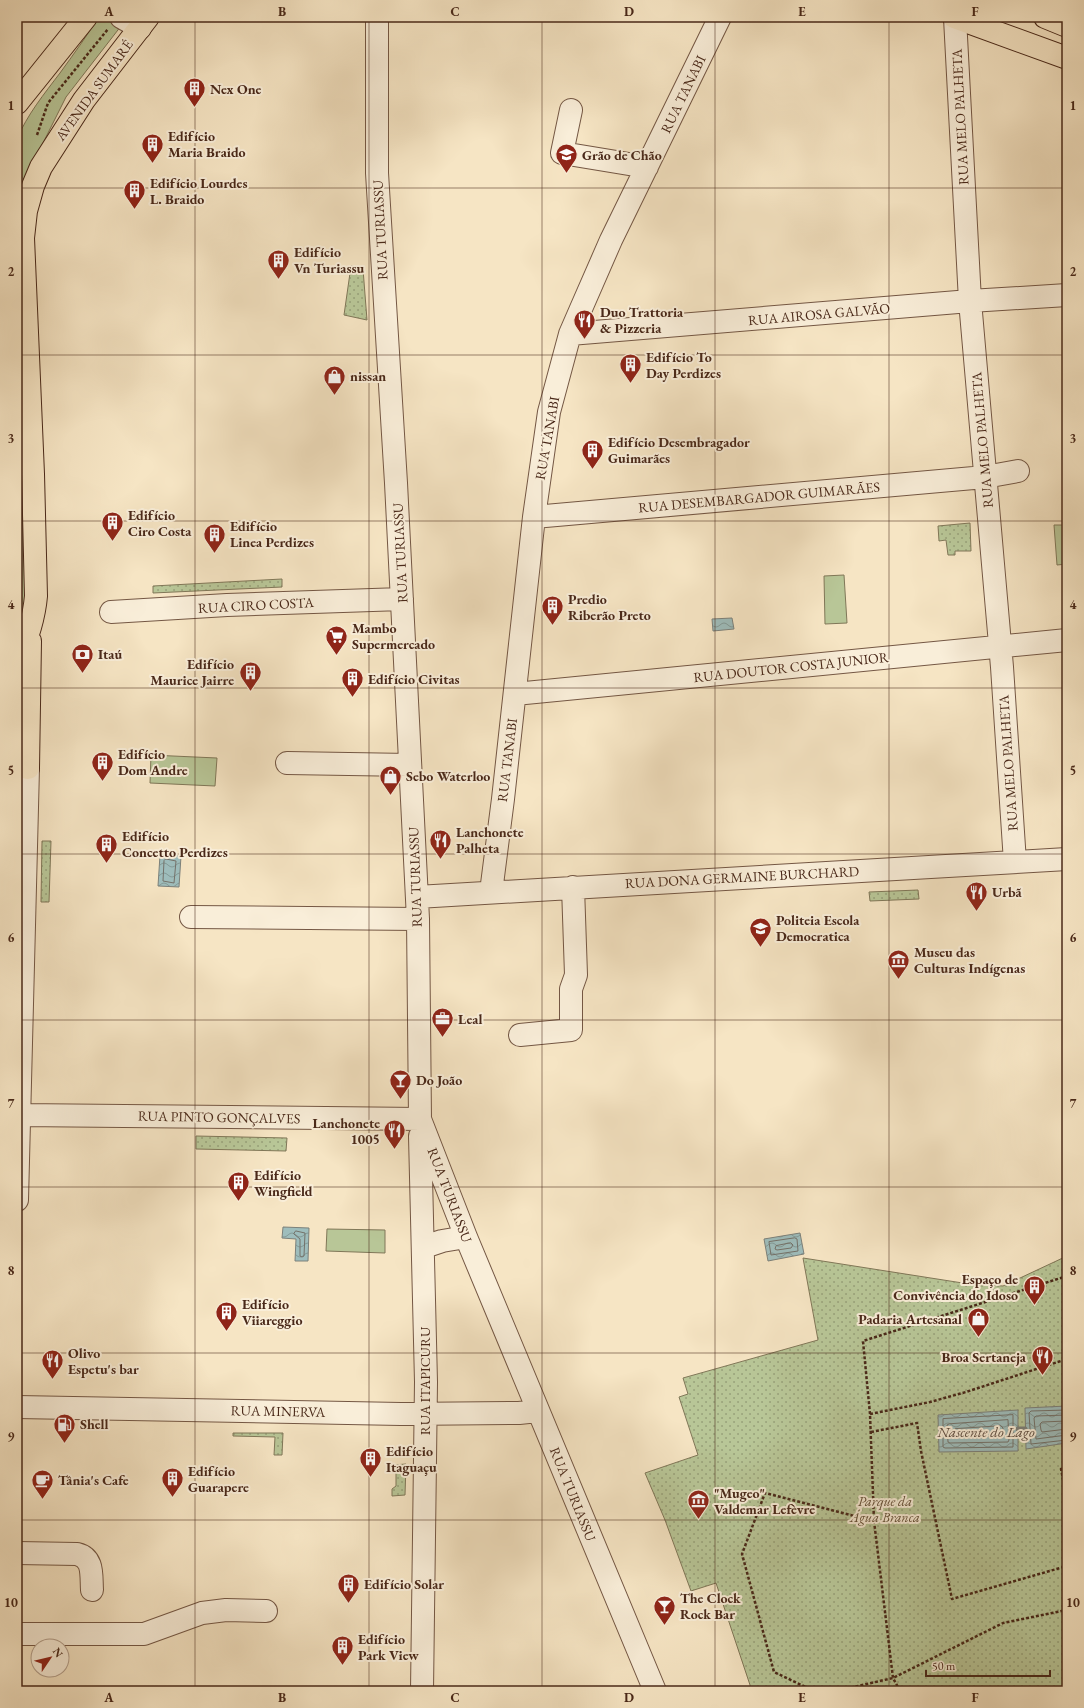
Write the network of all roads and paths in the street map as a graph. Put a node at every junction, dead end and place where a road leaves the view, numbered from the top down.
1 (86, 17) edge
2 (121, 17) edge
3 (377, 17) edge
4 (720, 17) edge
5 (955, 17) edge
6 (1045, 17) edge
7 (144, 22) edge
8 (1067, 26) edge
9 (1067, 58) edge
10 (18, 101) edge
11 (571, 110) dead end
12 (647, 167) junction
13 (1067, 295) edge
14 (970, 301) junction
15 (570, 334) junction
16 (23, 370) edge
17 (1018, 471) dead end
18 (985, 477) junction
19 (534, 517) junction
20 (402, 599) junction
21 (111, 612) dead end
22 (30, 629) junction
23 (1067, 640) edge
24 (1000, 647) junction
25 (17, 662) edge
26 (515, 694) junction
27 (17, 740) edge
28 (287, 763) dead end
29 (410, 764) junction
30 (28, 768) junction
31 (1067, 858) edge
32 (1015, 862) junction
33 (573, 887) junction
34 (491, 892) junction
35 (417, 897) junction
36 (190, 916) dead end
37 (418, 920) junction
38 (520, 1035) dead end
39 (19, 1115) junction
40 (420, 1119) junction
41 (429, 1167) junction
42 (17, 1200) edge
43 (466, 1237) junction
44 (424, 1247) junction
45 (1067, 1276) edge
46 (1067, 1359) edge
47 (17, 1406) edge
48 (538, 1410) junction
49 (426, 1413) junction
50 (870, 1414) junction
51 (871, 1432) junction
52 (1067, 1468) edge
53 (1067, 1500) edge
54 (874, 1521) junction
55 (17, 1553) edge
56 (1067, 1566) edge
57 (92, 1590) dead end
58 (1067, 1610) edge
59 (266, 1611) dead end
60 (17, 1634) edge
61 (893, 1678) junction
62 (422, 1691) edge
63 (655, 1691) edge
64 (814, 1691) edge
65 (836, 1691) edge
66 (900, 1691) edge

1 - 10 main road
2 - 7 street
3 - 20 street, RUA TURIASSU
4 - 12 street, RUA TANABI
5 - 9 main road
5 - 14 street, RUA MELO PALHETA
6 - 8 main road
7 - 16 main road, AVENIDA SUMARÉ
11 - 12 street
12 - 15 street, RUA TANABI
13 - 14 street, RUA AIROSA GALVÃO
14 - 15 street, RUA AIROSA GALVÃO
14 - 18 street, RUA MELO PALHETA
15 - 19 street, RUA TANABI
16 - 22 main road, AVENIDA SUMARÉ
17 - 18 street, RUA DESEMBARGADOR GUIMARÃES
18 - 19 street, RUA DESEMBARGADOR GUIMARÃES
18 - 24 street, RUA MELO PALHETA
19 - 26 street, RUA TANABI
20 - 21 street, RUA CIRO COSTA
20 - 29 street, RUA TURIASSU
22 - 25 main road, AVENIDA SUMARÉ
22 - 30 main road
23 - 24 street, RUA DOUTOR COSTA JUNIOR
24 - 26 street, RUA DOUTOR COSTA JUNIOR
24 - 32 street, RUA MELO PALHETA
26 - 34 street, RUA TANABI
27 - 30 street
28 - 29 street
29 - 35 street, RUA TURIASSU
30 - 39 street
31 - 32 street, RUA DONA GERMAINE BURCHARD
32 - 33 street, RUA DONA GERMAINE BURCHARD
33 - 34 street, RUA DONA GERMAINE BURCHARD
33 - 38 street
34 - 35 street, RUA DONA GERMAINE BURCHARD
35 - 37 street, RUA TURIASSU
36 - 37 street
37 - 40 street, RUA TURIASSU
39 - 40 street, RUA PINTO GONÇALVES
39 - 42 street
40 - 41 street, RUA ITAPICURU
41 - 43 street, RUA TURIASSU
41 - 44 street, RUA ITAPICURU
43 - 44 street
43 - 48 street, RUA TURIASSU
44 - 49 street, RUA ITAPICURU
45 - 50 path
46 - 50 path
47 - 49 street, RUA MINERVA
48 - 49 street, RUA MINERVA
48 - 63 street, RUA TURIASSU
49 - 62 street, RUA ITAPICURU
50 - 51 path
51 - 54 path
51 - 56 path
52 - 53 path
54 - 61 path
54 - 64 path
55 - 57 street
58 - 61 path
59 - 60 street
61 - 65 path
61 - 66 path

